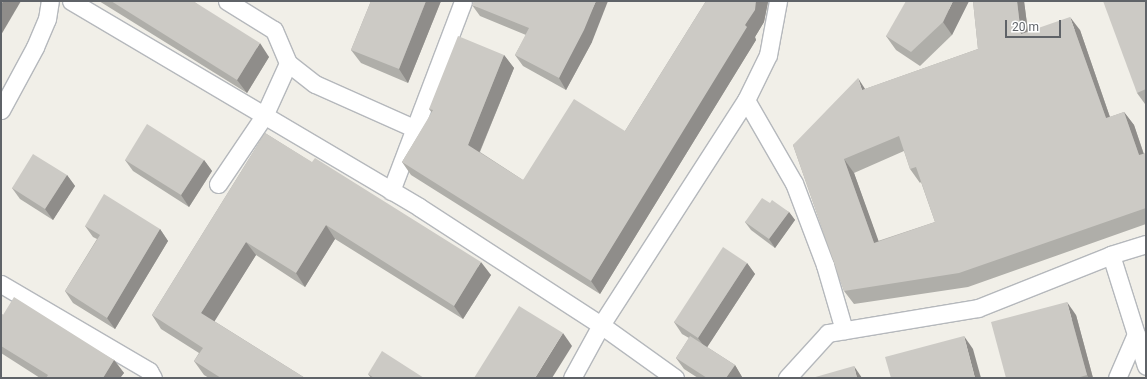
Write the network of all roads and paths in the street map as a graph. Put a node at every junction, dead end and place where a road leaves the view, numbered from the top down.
1 (50, 1) edge
2 (71, 1) edge
3 (227, 1) edge
4 (463, 1) edge
5 (778, 1) edge
6 (288, 63) junction
7 (746, 100) junction
8 (1, 110) edge
9 (264, 116) junction
10 (416, 129) junction
11 (218, 184) dead end
12 (391, 191) junction
13 (1146, 244) edge
14 (1111, 255) junction
15 (1, 284) edge
16 (601, 324) junction
17 (844, 330) junction
18 (1136, 334) junction
19 (1146, 366) edge
20 (153, 378) edge
21 (572, 378) edge
22 (675, 378) edge
23 (787, 378) edge
24 (1117, 378) edge

1 - 8 street
2 - 9 street
3 - 6 street
4 - 10 street
5 - 7 street
6 - 9 street
6 - 10 street
7 - 16 street
7 - 17 street
9 - 11 street
9 - 12 street
10 - 12 street
12 - 16 street
13 - 14 street
14 - 17 street
14 - 18 street
15 - 20 street
16 - 21 street
16 - 22 street
17 - 23 street
18 - 19 street
18 - 24 street

